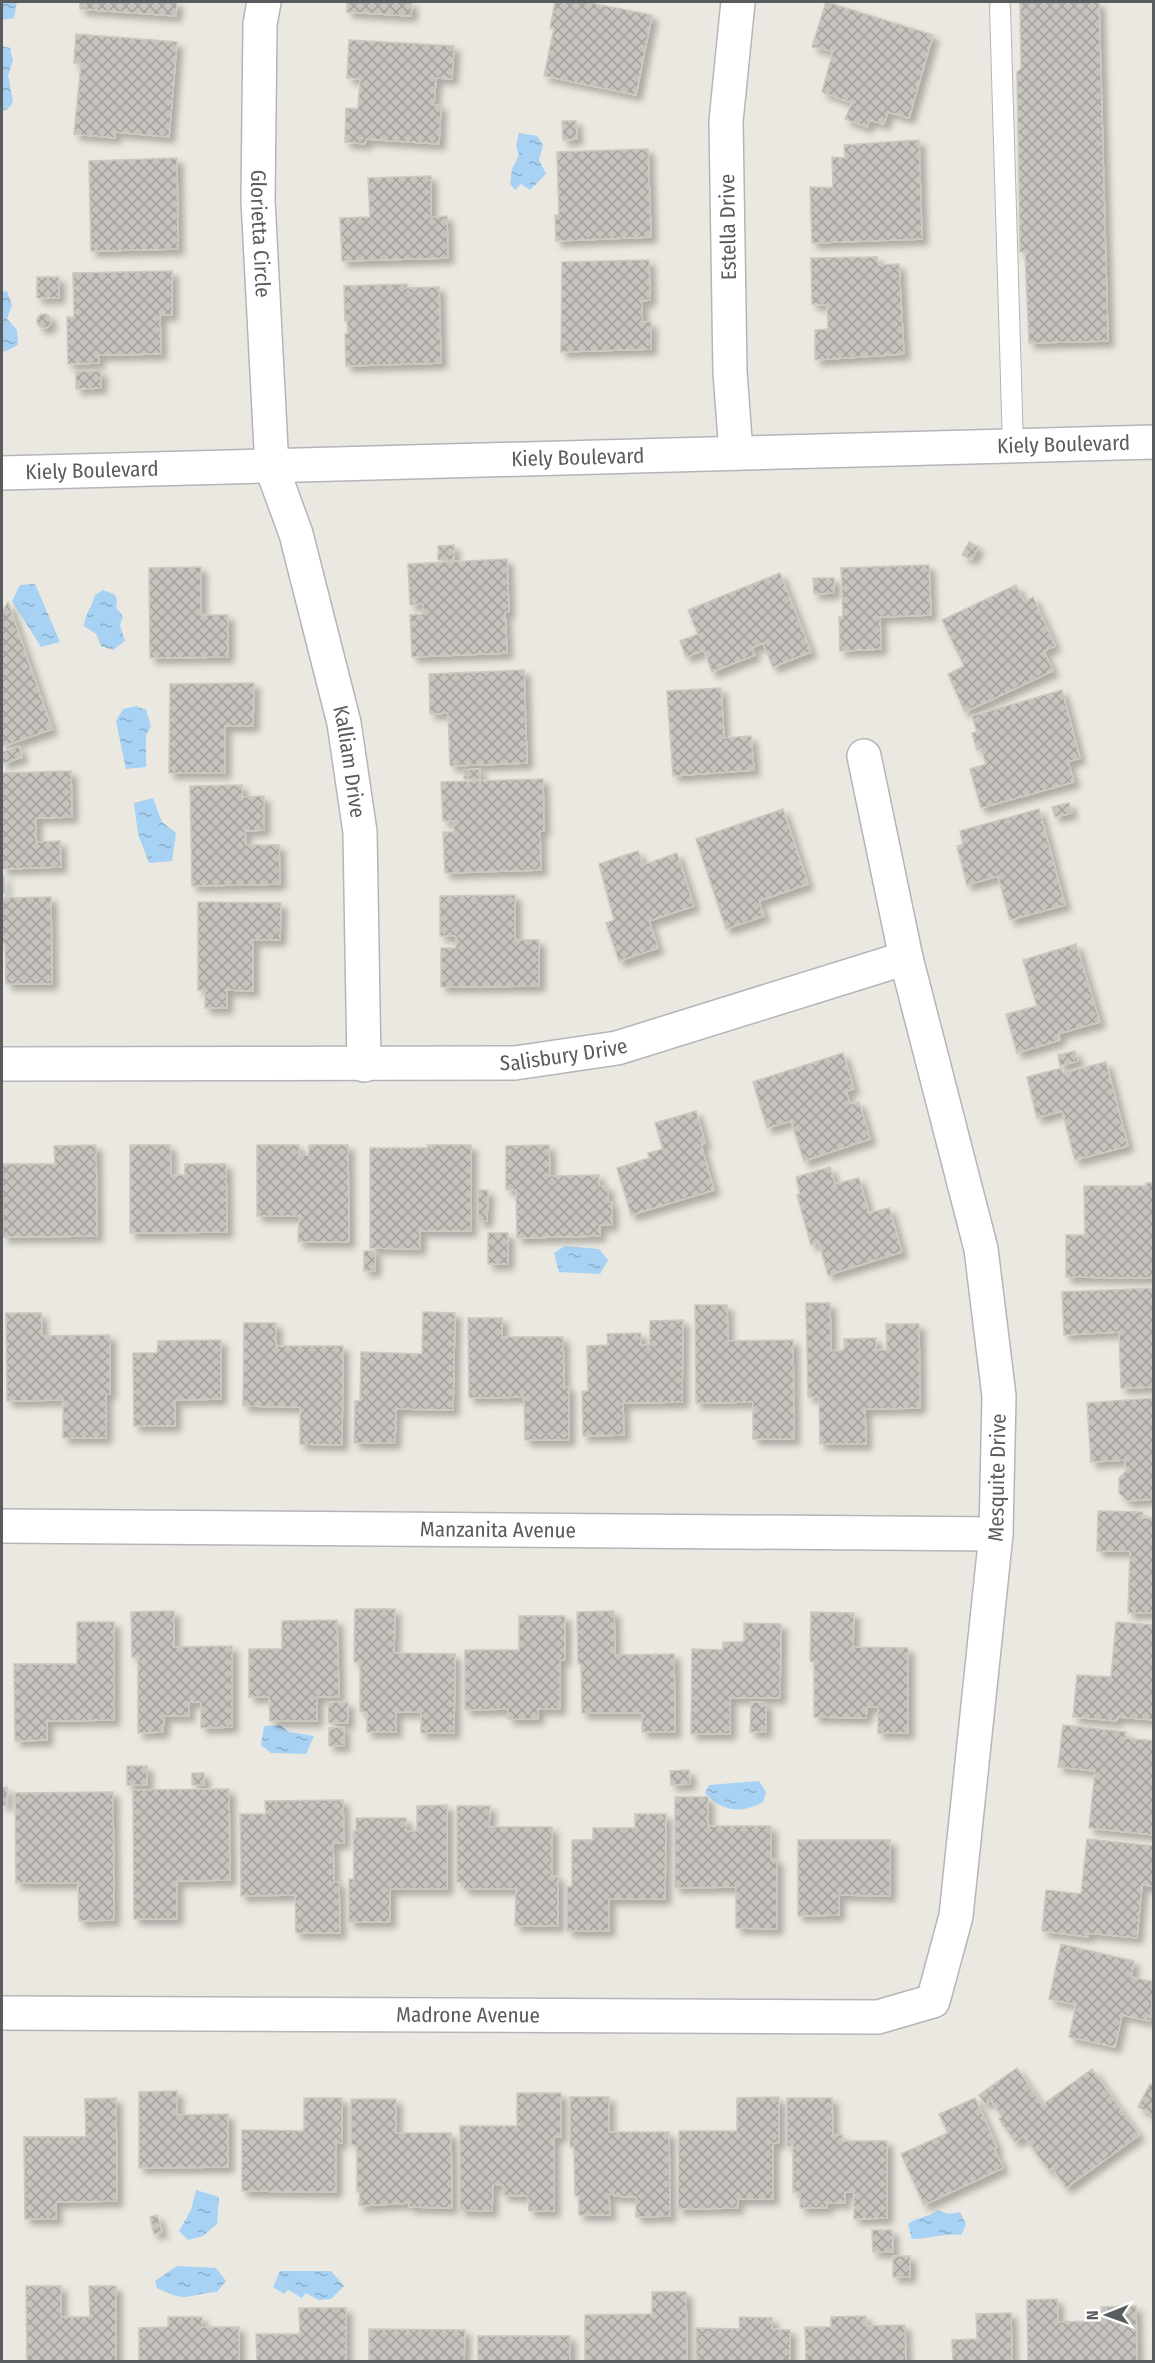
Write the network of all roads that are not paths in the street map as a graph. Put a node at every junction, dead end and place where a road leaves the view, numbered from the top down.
1 (264, 2) edge
2 (738, 2) edge
3 (1000, 7) dead end
4 (1154, 442) edge
5 (1013, 447) junction
6 (736, 453) junction
7 (272, 468) junction
8 (2, 473) edge
9 (864, 756) dead end
10 (906, 958) junction
11 (2, 1064) edge
12 (364, 1065) junction
13 (2, 1526) edge
14 (996, 1534) junction
15 (933, 2001) joint
16 (2, 2013) edge

1 - 7 street, Glorietta Circle
2 - 6 street, Estella Drive
3 - 5 lane
4 - 5 street, Kiely Boulevard
5 - 6 street, Kiely Boulevard
6 - 7 street, Kiely Boulevard
7 - 8 street, Kiely Boulevard
7 - 12 street, Kalliam Drive
9 - 10 street
10 - 12 street, Salisbury Drive
10 - 14 street, Mesquite Drive
11 - 12 street, Salisbury Drive
13 - 14 street, Manzanita Avenue
14 - 15 street, Mesquite Drive
15 - 16 street, Madrone Avenue

